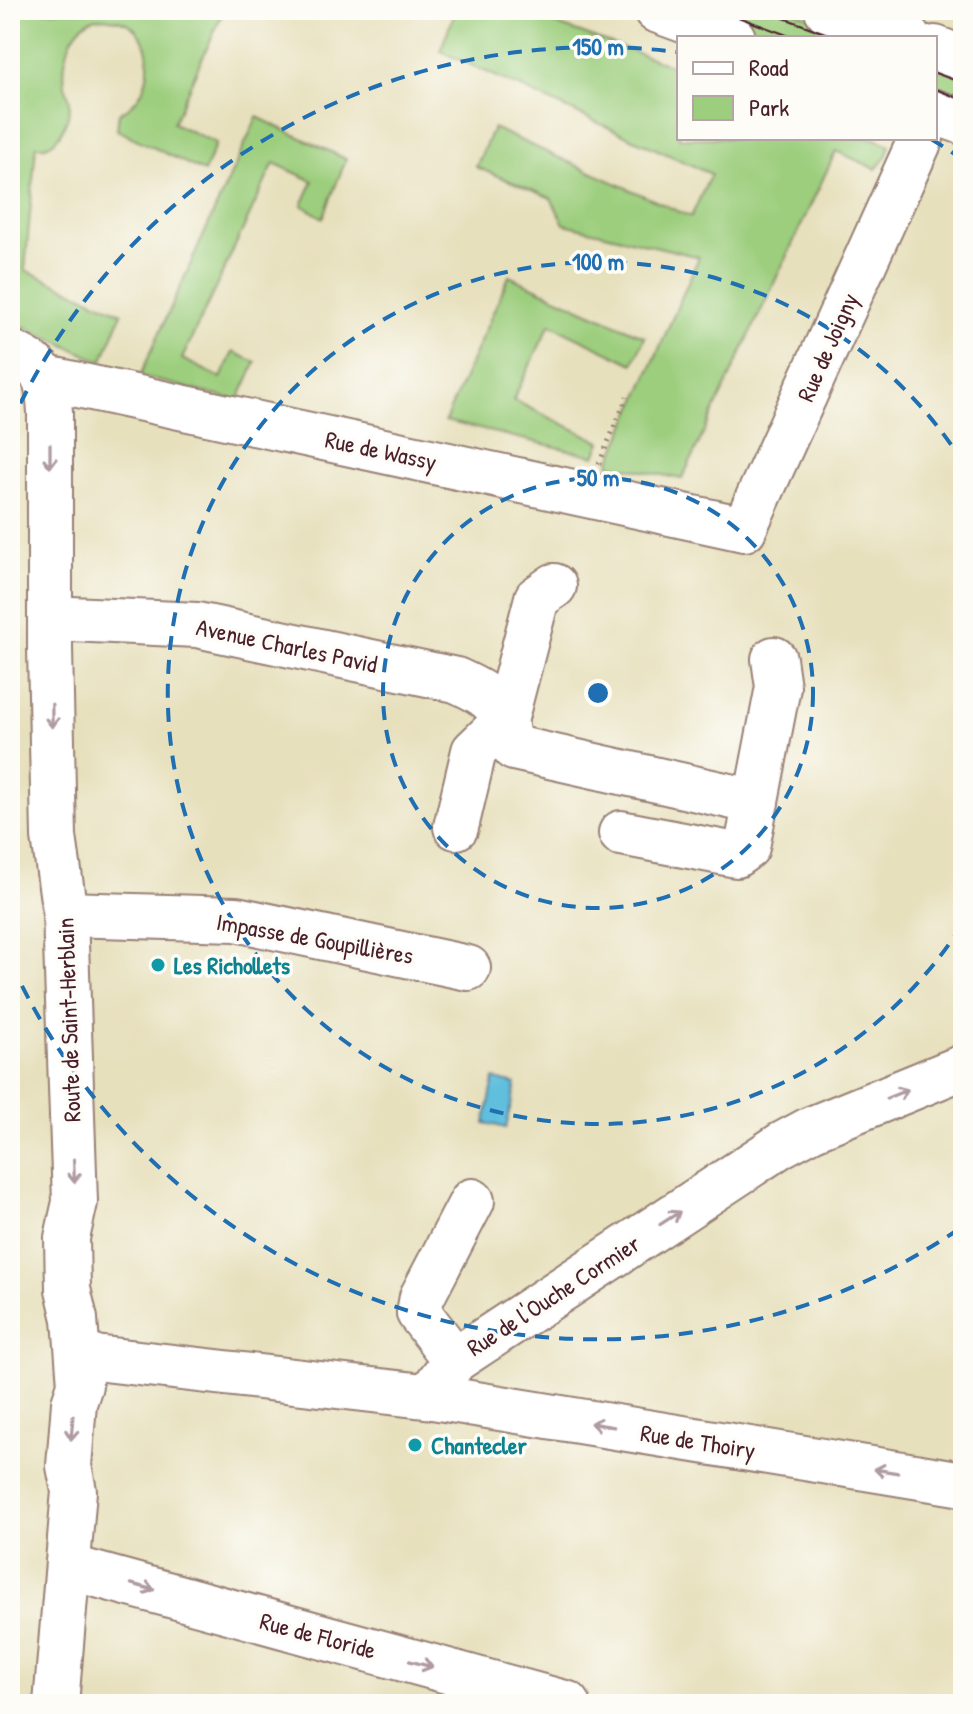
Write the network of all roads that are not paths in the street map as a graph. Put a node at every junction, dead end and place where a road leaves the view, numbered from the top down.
1 (656, 10) edge
2 (827, 10) edge
3 (897, 26) edge
4 (728, 36) edge
5 (937, 49) edge
6 (963, 59) edge
7 (937, 113) edge
8 (963, 122) edge
9 (920, 140) edge
10 (10, 352) edge
11 (46, 378) junction
12 (716, 524) joint
13 (554, 586) dead end
14 (50, 618) junction
15 (774, 659) dead end
16 (505, 721) junction
17 (756, 802) junction
18 (456, 827) dead end
19 (621, 833) dead end
20 (65, 914) junction
21 (468, 968) dead end
22 (963, 1067) edge
23 (472, 1201) dead end
24 (78, 1356) junction
25 (455, 1360) junction
26 (433, 1397) junction
27 (963, 1484) edge
28 (68, 1567) junction
29 (56, 1704) edge
30 (568, 1704) edge

1 - 4 street
2 - 3 street
5 - 6 street
7 - 8 street
9 - 12 street, Rue de Joigny
10 - 11 street
11 - 12 street, Rue de Wassy
11 -> 14 street, Route de Saint-Herblain
13 - 16 street
14 - 16 street, Avenue Charles Pavid
14 -> 20 street, Route de Saint-Herblain
15 - 17 street
16 - 17 street, Avenue Charles Pavid
16 - 18 street
17 - 19 street
20 - 21 street, Impasse de Goupillières
20 -> 24 street, Route de Saint-Herblain
25 -> 22 street, Rue de l'Ouche Cormier
23 - 25 street
24 - 26 street
24 -> 28 street, Route de Saint-Herblain
25 - 26 street, Rue de l'Ouche Cormier
27 -> 26 street, Rue de Thoiry
28 - 29 street, Route de Saint-Herblain
28 -> 30 street, Rue de Floride

